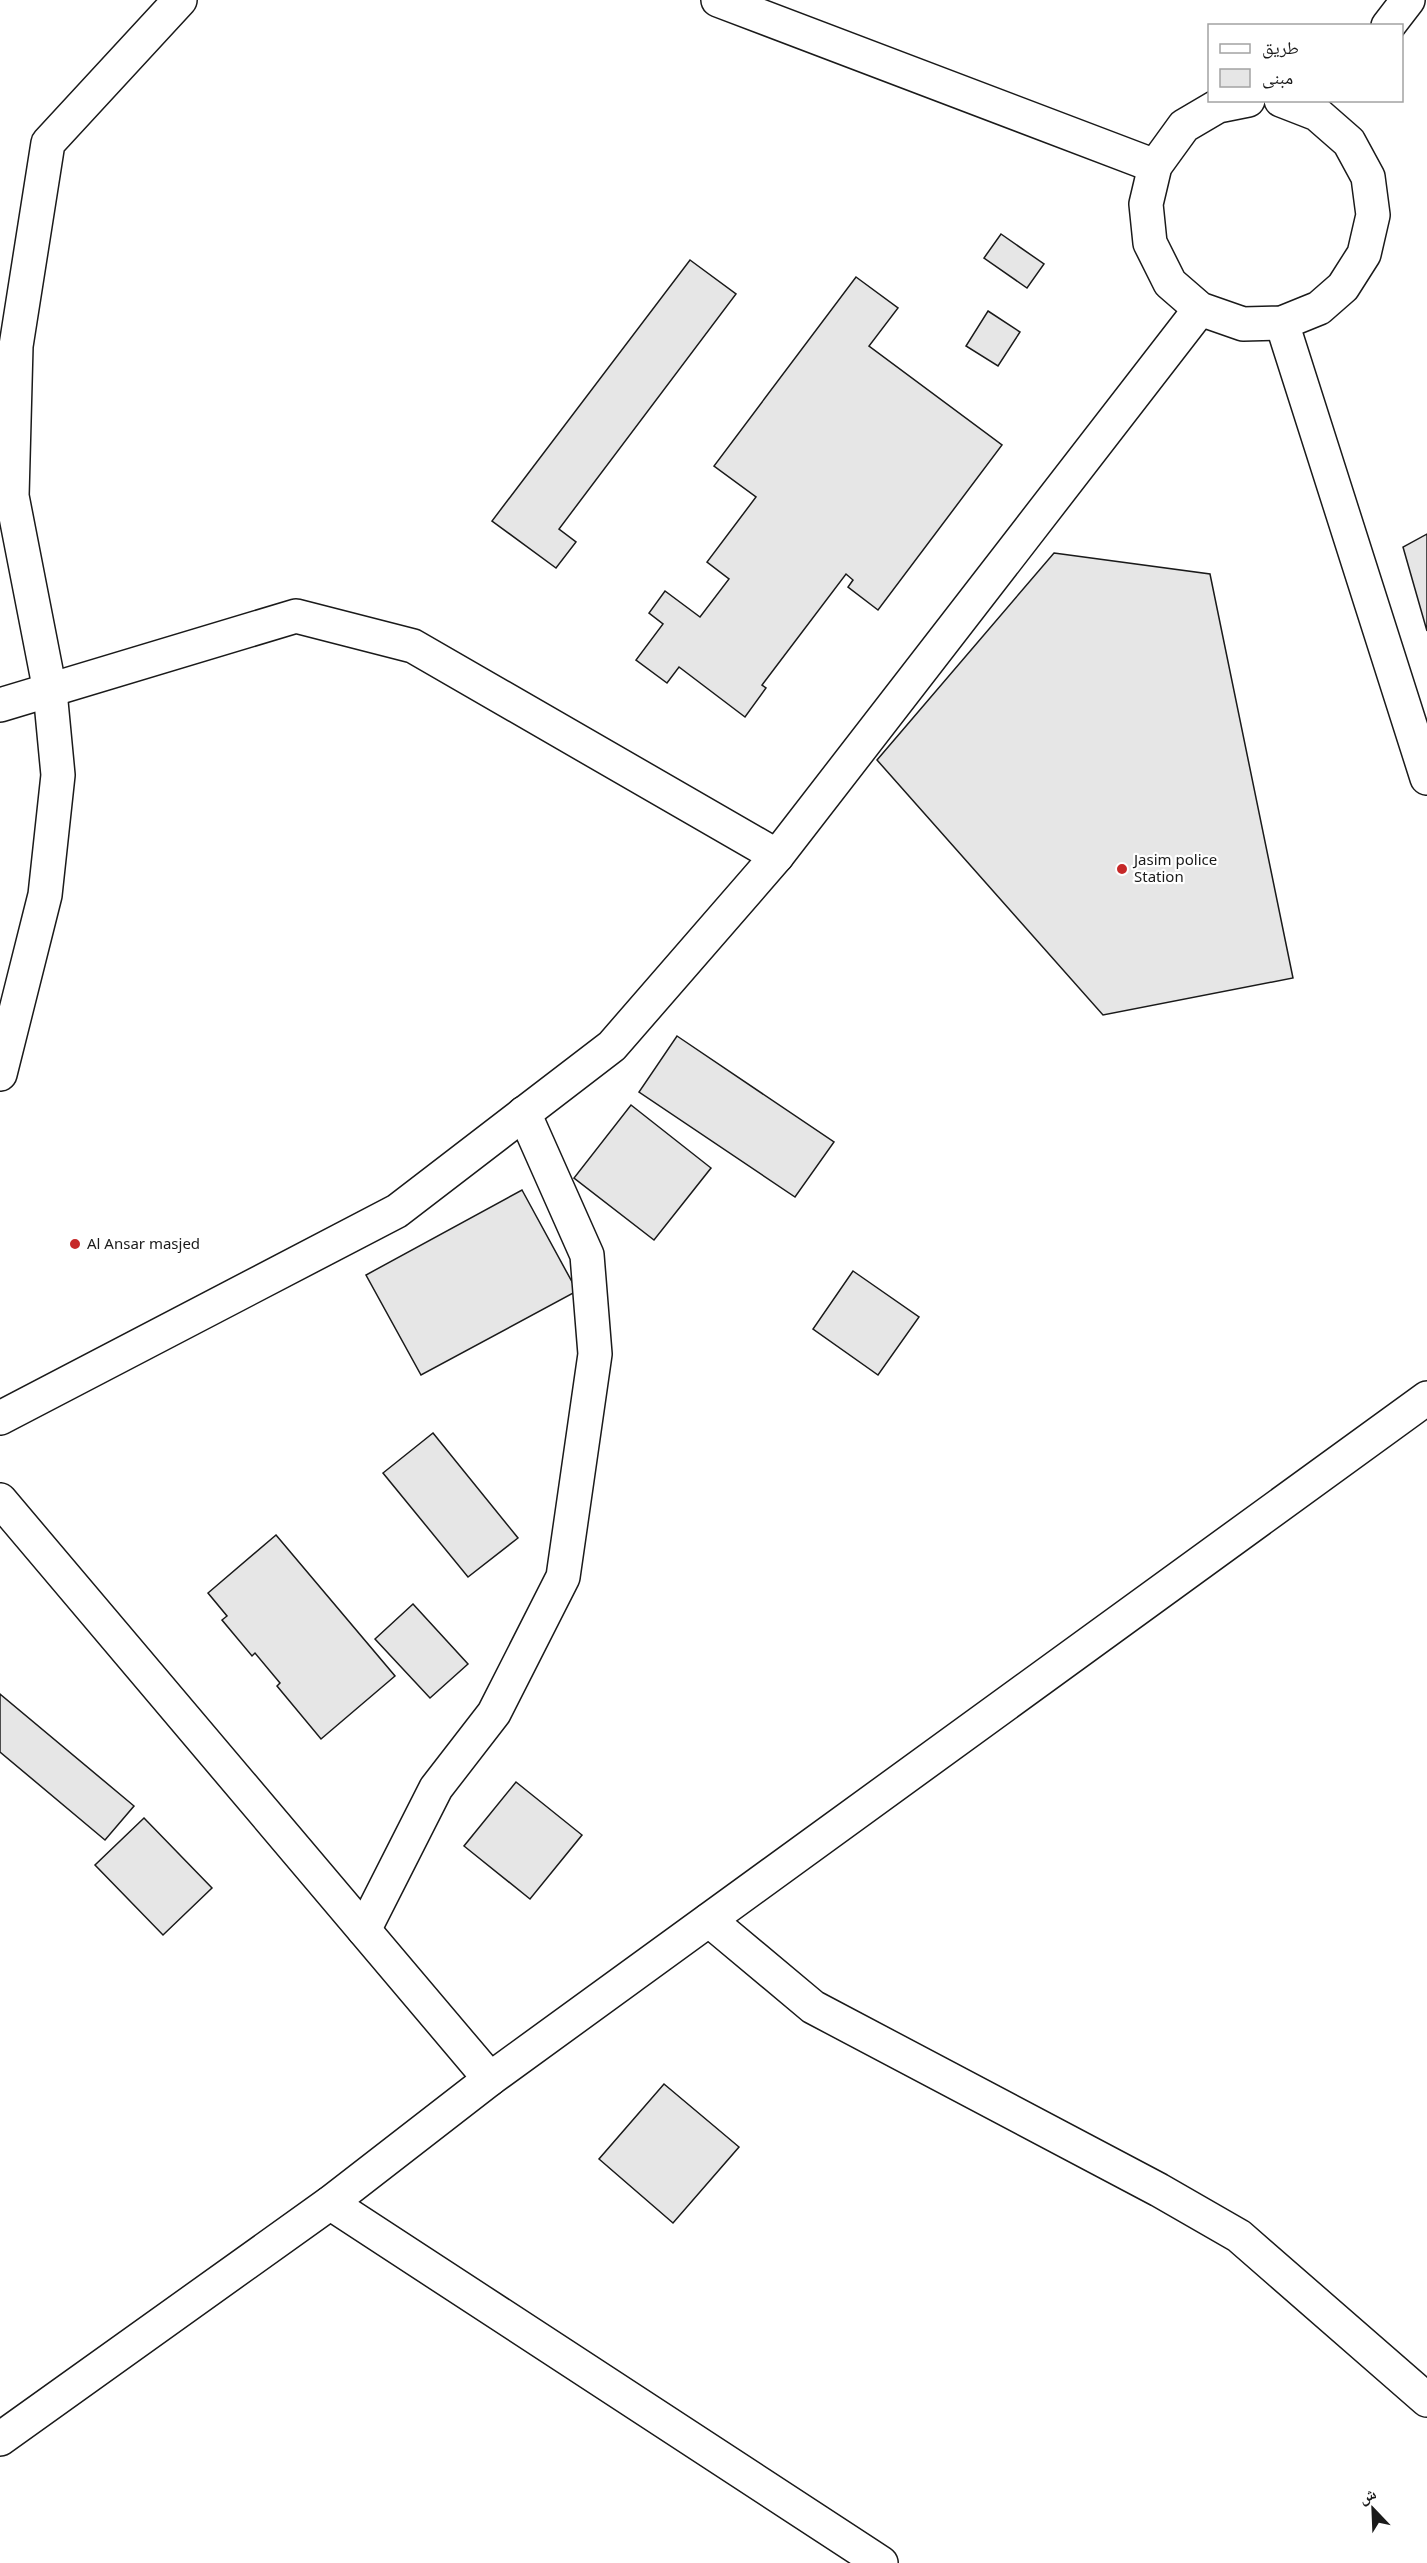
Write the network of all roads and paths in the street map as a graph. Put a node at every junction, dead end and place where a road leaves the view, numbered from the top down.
1 (180, 0) edge
2 (717, 0) edge
3 (1408, 0) edge
4 (1390, 24) edge
5 (1238, 102) edge
6 (1293, 102) edge
7 (1322, 107) edge
8 (1155, 165) junction
9 (1200, 309) junction
10 (1282, 323) junction
11 (50, 691) junction
12 (0, 705) edge
13 (1427, 778) edge
14 (777, 856) junction
15 (0, 1074) edge
16 (524, 1113) junction
17 (1427, 1398) edge
18 (0, 1418) edge
19 (0, 1500) edge
20 (709, 1920) junction
21 (364, 1930) junction
22 (490, 2079) junction
23 (330, 2203) junction
24 (1427, 2400) edge
25 (0, 2439) edge
26 (880, 2563) edge

1 - 11 street
2 - 8 street
3 - 4 street
5 - 8 street
6 - 7 street
7 - 10 street
8 - 9 street
9 - 10 street
9 - 14 street
10 - 13 street
11 - 12 street
11 - 14 street
11 - 15 street
14 - 16 street
16 - 18 street
16 - 21 street
17 - 20 street
19 - 21 street
20 - 22 street
20 - 24 street
21 - 22 street
22 - 23 street
23 - 25 street
23 - 26 street

